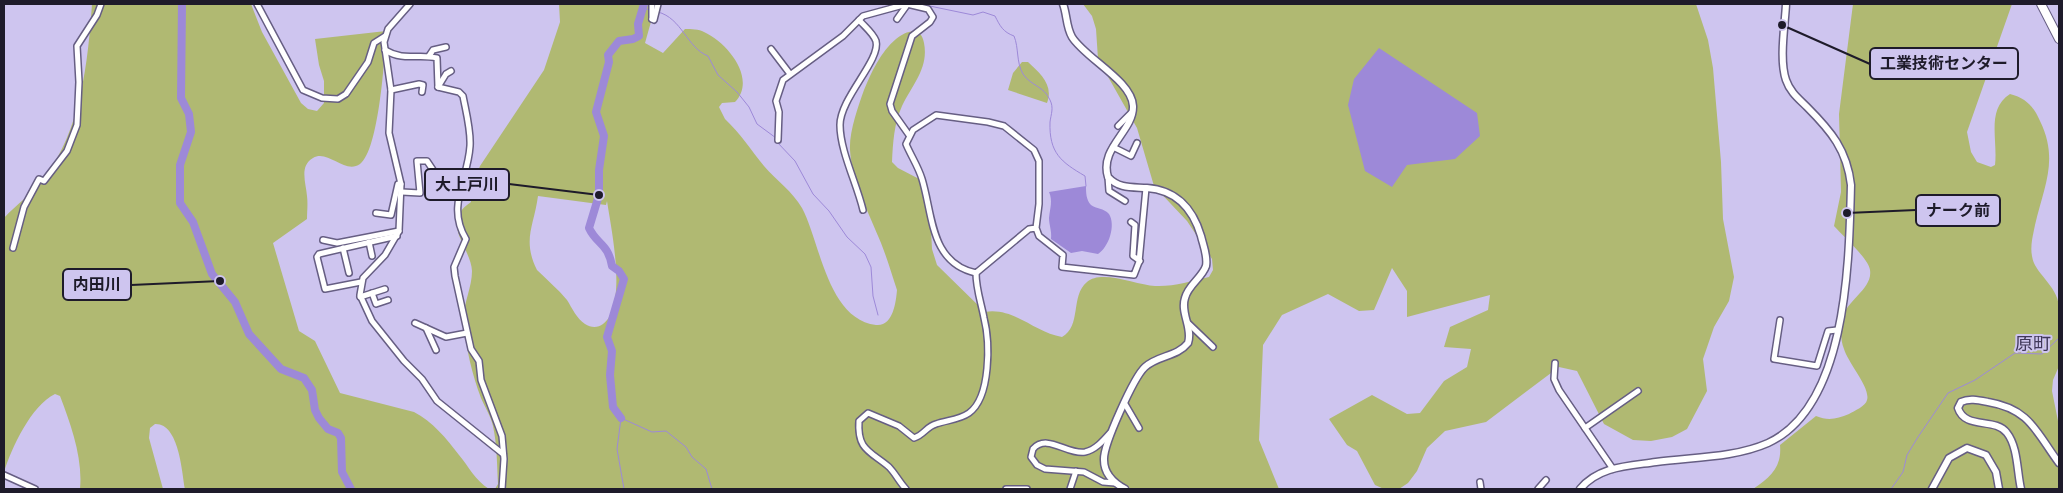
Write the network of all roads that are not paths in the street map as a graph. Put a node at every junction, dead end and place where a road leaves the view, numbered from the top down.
1 (101, 4) edge
2 (258, 4) edge
3 (410, 4) edge
4 (652, 4) edge
5 (658, 4) edge
6 (907, 4) edge
7 (1063, 4) edge
8 (1786, 4) edge
9 (2041, 4) edge
10 (897, 19) dead end
11 (859, 20) junction
12 (385, 36) junction
13 (2059, 39) edge
14 (446, 47) dead end
15 (772, 49) dead end
16 (385, 50) junction
17 (429, 56) junction
18 (451, 71) dead end
19 (790, 74) junction
20 (438, 87) junction
21 (391, 90) junction
22 (422, 92) dead end
23 (1132, 112) junction
24 (1118, 126) dead end
25 (909, 135) junction
26 (778, 140) dead end
27 (1137, 143) dead end
28 (1113, 147) junction
29 (433, 170) dead end
30 (1108, 177) junction
31 (401, 184) junction
32 (1146, 188) junction
33 (402, 192) junction
34 (1125, 201) dead end
35 (863, 210) dead end
36 (376, 213) dead end
37 (1131, 222) dead end
38 (1036, 228) junction
39 (398, 233) junction
40 (323, 240) dead end
41 (369, 242) junction
42 (13, 248) dead end
43 (343, 248) junction
44 (372, 256) dead end
45 (1140, 261) junction
46 (350, 273) dead end
47 (976, 273) junction
48 (361, 282) junction
49 (385, 289) dead end
50 (372, 293) junction
51 (360, 297) junction
52 (388, 300) dead end
53 (1780, 320) dead end
54 (415, 323) dead end
55 (1188, 323) junction
56 (426, 328) junction
57 (1837, 330) junction
58 (467, 333) junction
59 (1213, 347) dead end
60 (436, 350) dead end
61 (1556, 363) dead end
62 (1638, 391) dead end
63 (1125, 404) junction
64 (1139, 428) dead end
65 (1585, 428) junction
66 (1112, 431) junction
67 (503, 454) junction
68 (2059, 463) edge
69 (1612, 469) junction
70 (1076, 471) junction
71 (4, 474) edge
72 (1546, 480) dead end
73 (1480, 482) dead end
74 (1115, 483) junction
75 (35, 489) edge
76 (502, 489) edge
77 (906, 489) edge
78 (1006, 489) edge
79 (1027, 489) edge
80 (1070, 489) edge
81 (1125, 489) edge
82 (1481, 489) edge
83 (1538, 489) edge
84 (1580, 489) edge
85 (1932, 489) edge
86 (1999, 489) edge
87 (2021, 489) edge

1 - 42 street
2 - 12 street
3 - 12 street
4 - 5 street
6 - 10 street
6 - 11 street
6 - 25 street
7 - 23 street
8 - 57 street
9 - 13 highway
11 - 19 street
11 - 35 street
12 - 16 street
14 - 17 street
15 - 19 street
16 - 17 street
16 - 21 street
17 - 20 street
18 - 20 street
19 - 26 street
20 - 58 street
21 - 22 street
21 - 31 street
23 - 24 street
23 - 28 street
25 - 38 street
25 - 47 street
27 - 28 street
28 - 30 street
29 - 33 street
30 - 32 street
30 - 34 street
31 - 33 street
31 - 36 street
32 - 45 street
32 - 55 street
33 - 39 street
37 - 45 street
38 - 45 street
38 - 47 street
39 - 40 street
39 - 41 street
39 - 48 street
41 - 43 street
41 - 44 street
43 - 46 street
43 - 48 street
47 - 77 street
48 - 51 street
49 - 50 street
50 - 51 street
50 - 52 street
51 - 67 street
53 - 57 street
54 - 56 street
55 - 59 street
55 - 63 street
56 - 58 street
56 - 60 street
57 - 69 street
58 - 67 street
61 - 65 street
62 - 65 street
63 - 64 street
63 - 66 street
65 - 69 street
66 - 70 street
66 - 74 street
67 - 76 street
68 - 87 street
69 - 84 street
70 - 74 street
70 - 80 street
71 - 75 street
72 - 83 street
73 - 82 street
74 - 81 street
78 - 79 street
85 - 86 street

